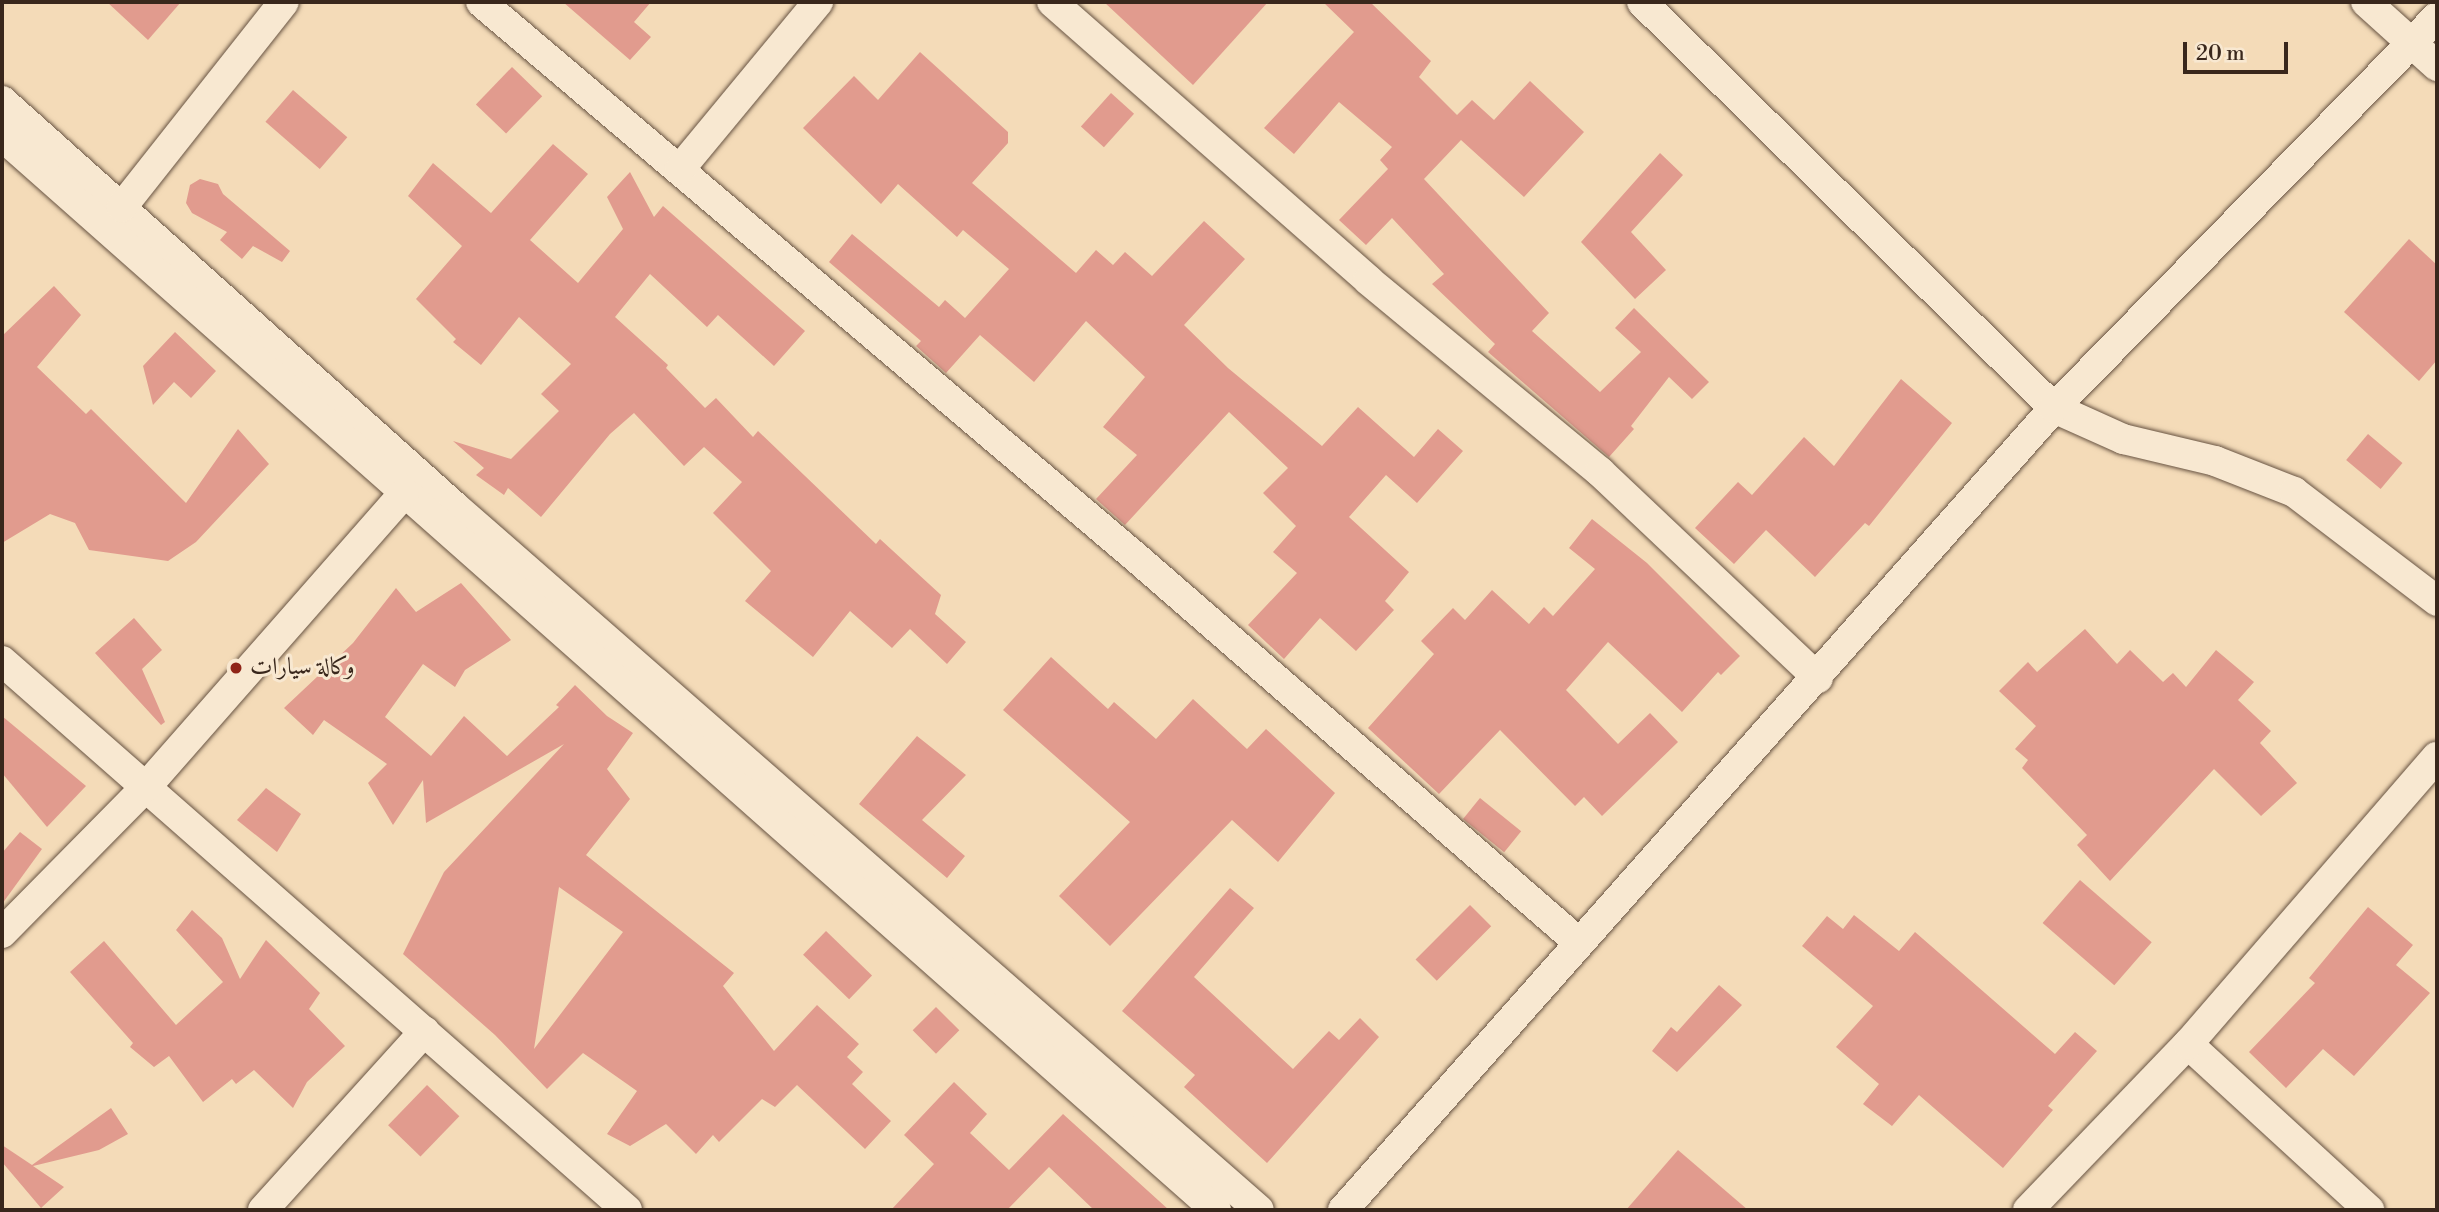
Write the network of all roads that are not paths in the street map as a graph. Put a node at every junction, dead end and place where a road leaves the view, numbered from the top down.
1 (284, 2) edge
2 (481, 2) edge
3 (818, 2) edge
4 (1052, 2) edge
5 (1642, 2) edge
6 (2366, 2) edge
7 (2437, 17) edge
8 (2412, 43) junction
9 (2437, 66) edge
10 (2, 101) edge
11 (2, 136) edge
12 (680, 169) junction
13 (122, 207) junction
14 (2054, 408) junction
15 (402, 494) junction
16 (2437, 601) edge
17 (2, 661) edge
18 (1818, 678) junction
19 (2437, 757) edge
20 (146, 787) junction
21 (2, 933) edge
22 (1577, 942) junction
23 (425, 1031) junction
24 (2188, 1044) junction
25 (263, 1210) edge
26 (627, 1210) edge
27 (1216, 1210) edge
28 (1259, 1210) edge
29 (1343, 1210) edge
30 (2028, 1210) edge
31 (2369, 1210) edge

1 - 13 street
2 - 12 street
3 - 12 street
4 - 18 street
5 - 14 street
6 - 8 street
7 - 8 street
8 - 9 street
8 - 14 street
10 - 13 street
11 - 15 street
12 - 22 street
13 - 28 street
14 - 16 street
14 - 18 street
15 - 20 street
15 - 27 street
17 - 20 street
18 - 22 street
19 - 24 street
20 - 21 street
20 - 23 street
22 - 29 street
23 - 25 street
23 - 26 street
24 - 30 street
24 - 31 street

